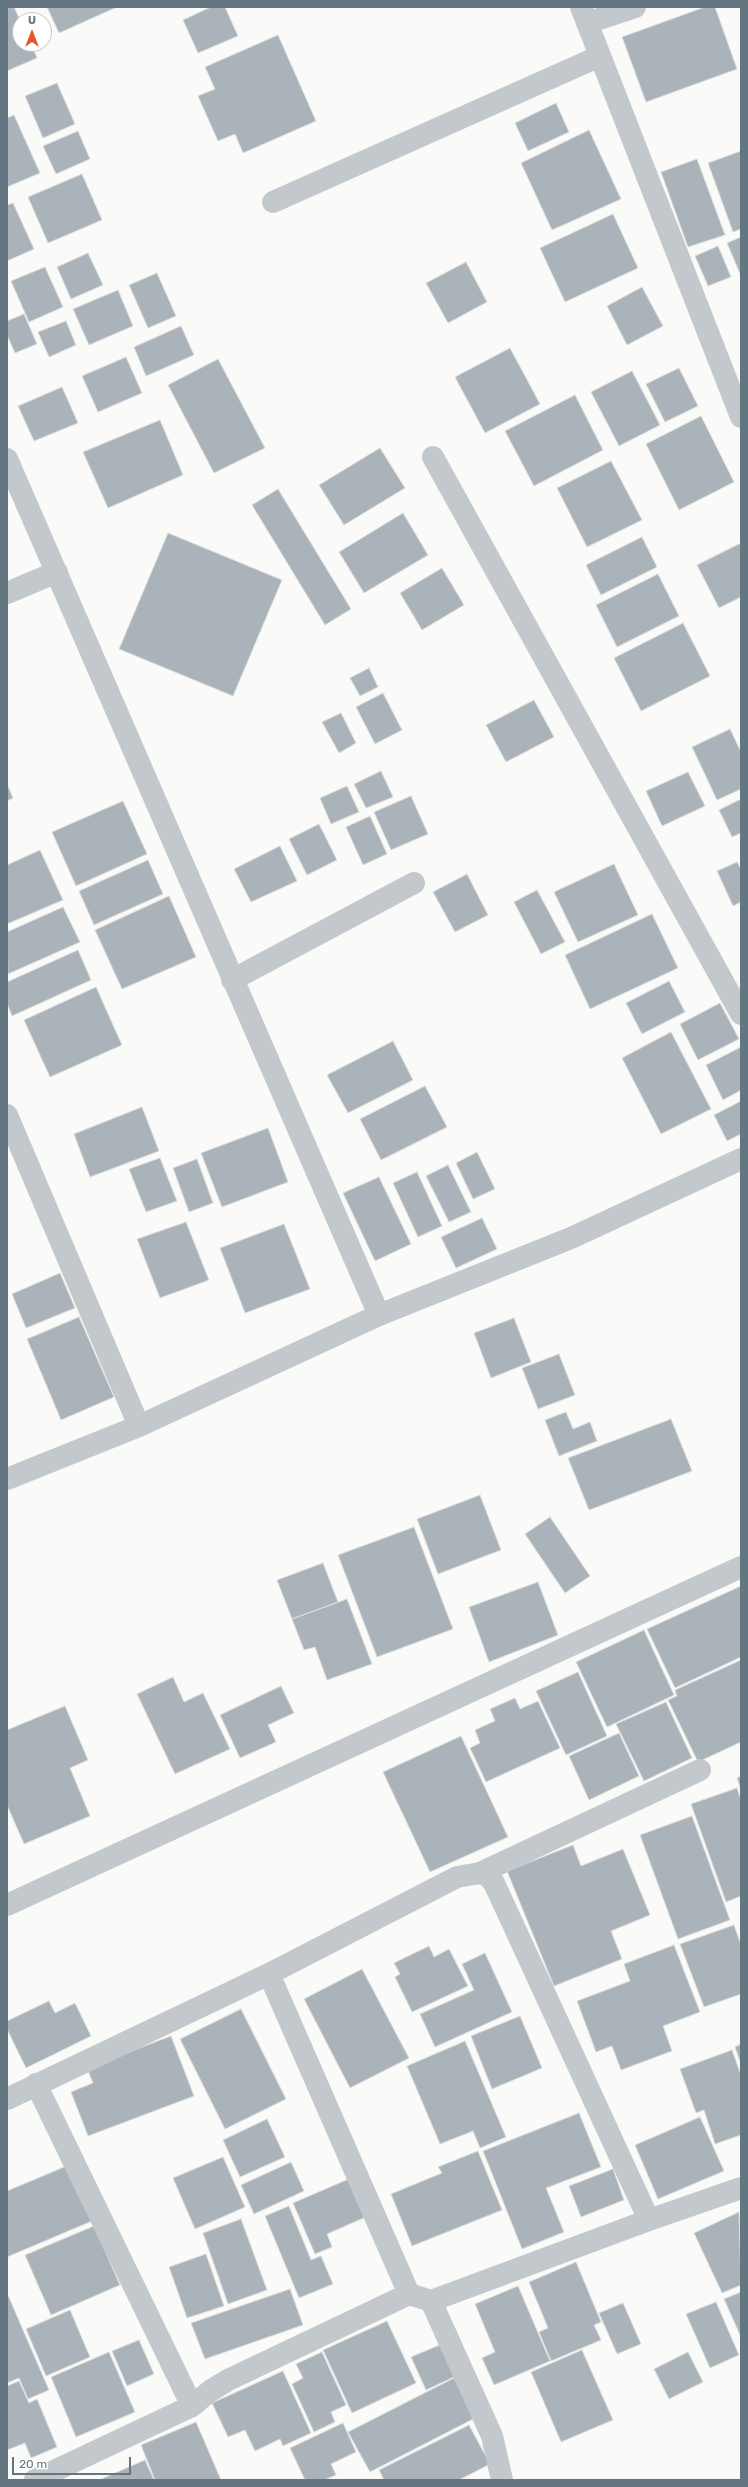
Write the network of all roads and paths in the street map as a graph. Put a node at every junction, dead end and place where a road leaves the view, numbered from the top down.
1 (635, 7) edge
2 (584, 15) edge
3 (600, 56) junction
4 (273, 202) dead end
5 (741, 417) edge
6 (433, 457) dead end
7 (7, 459) edge
8 (57, 572) junction
9 (7, 594) edge
10 (414, 883) dead end
11 (232, 980) junction
12 (741, 1014) edge
13 (7, 1115) edge
14 (741, 1159) edge
15 (379, 1315) junction
16 (139, 1426) junction
17 (7, 1479) edge
18 (741, 1567) edge
19 (700, 1770) dead end
20 (480, 1874) junction
21 (7, 1905) edge
22 (269, 1974) junction
23 (36, 2084) junction
24 (7, 2099) edge
25 (741, 2188) edge
26 (650, 2220) junction
27 (408, 2294) junction
28 (431, 2301) junction
29 (192, 2406) junction
30 (35, 2480) edge
31 (502, 2480) edge

1 - 2 street
2 - 3 street
3 - 4 street
3 - 5 street
6 - 12 street
7 - 8 street
8 - 9 street
8 - 11 street
10 - 11 street
11 - 15 street
13 - 16 street
14 - 15 street
15 - 16 street
16 - 17 street
18 - 21 street
19 - 20 street
20 - 22 street
20 - 26 street
22 - 23 street
22 - 27 street
23 - 24 street
23 - 29 street
25 - 26 street
26 - 28 street
27 - 28 street
27 - 29 street
28 - 31 street
29 - 30 street

